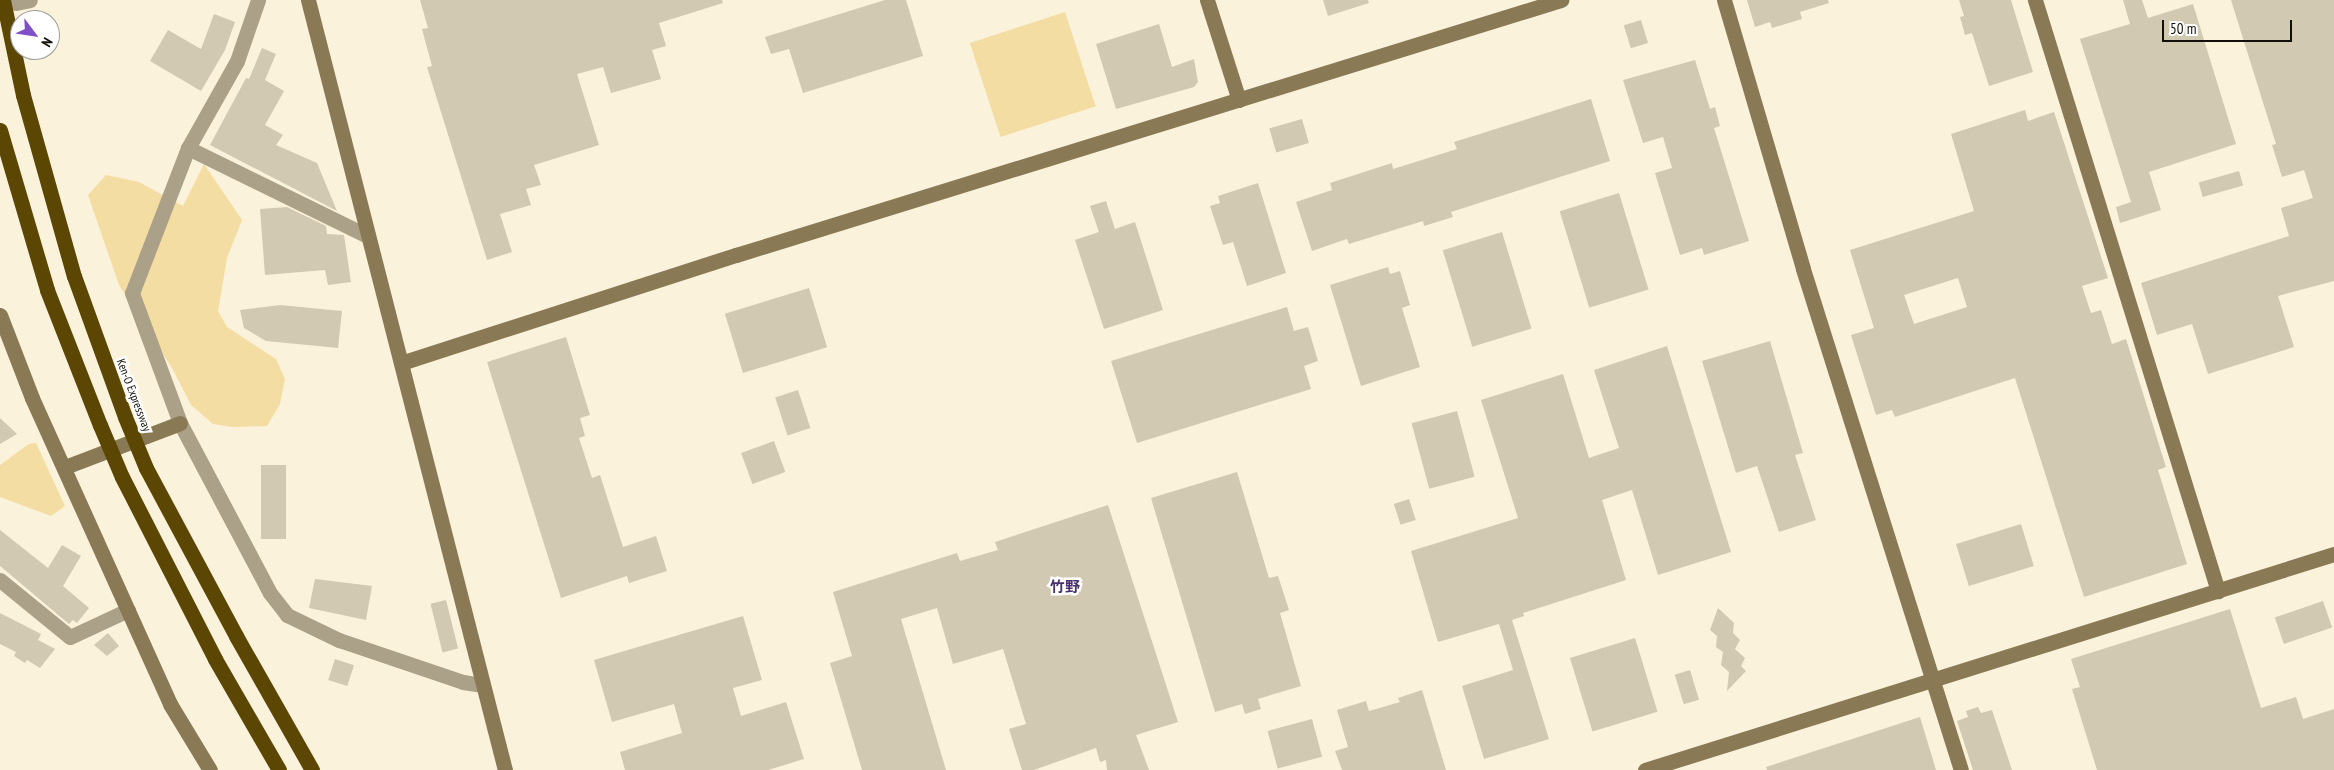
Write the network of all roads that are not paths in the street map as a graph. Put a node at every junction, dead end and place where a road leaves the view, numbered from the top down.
1 (258, 0) edge
2 (308, 0) edge
3 (1207, 0) edge
4 (1561, 0) edge
5 (1724, 0) edge
6 (2035, 0) edge
7 (16, 1) edge
8 (1239, 100) junction
9 (0, 130) edge
10 (188, 148) junction
11 (368, 236) junction
12 (0, 315) edge
13 (401, 363) junction
14 (180, 424) junction
15 (65, 467) junction
16 (2334, 554) edge
17 (0, 580) edge
18 (2218, 591) junction
19 (128, 610) junction
20 (1934, 680) junction
21 (483, 685) junction
22 (210, 770) edge
23 (279, 770) edge
24 (312, 770) edge
25 (505, 770) edge
26 (1645, 770) edge
27 (1961, 770) edge

1 - 10 street
2 - 11 street
3 - 8 street
4 - 8 street
5 - 20 street
6 - 18 street
7 - 24 highway, Ken-O Expressway, bridge
8 - 13 street
9 - 23 highway, bridge
10 - 11 street
10 - 14 street
11 - 13 street
12 - 15 street
13 - 21 street
14 - 15 street
14 - 21 street
15 - 19 street
16 - 18 street
17 - 19 street
18 - 20 street
19 - 22 street
20 - 26 street
20 - 27 street
21 - 25 street

